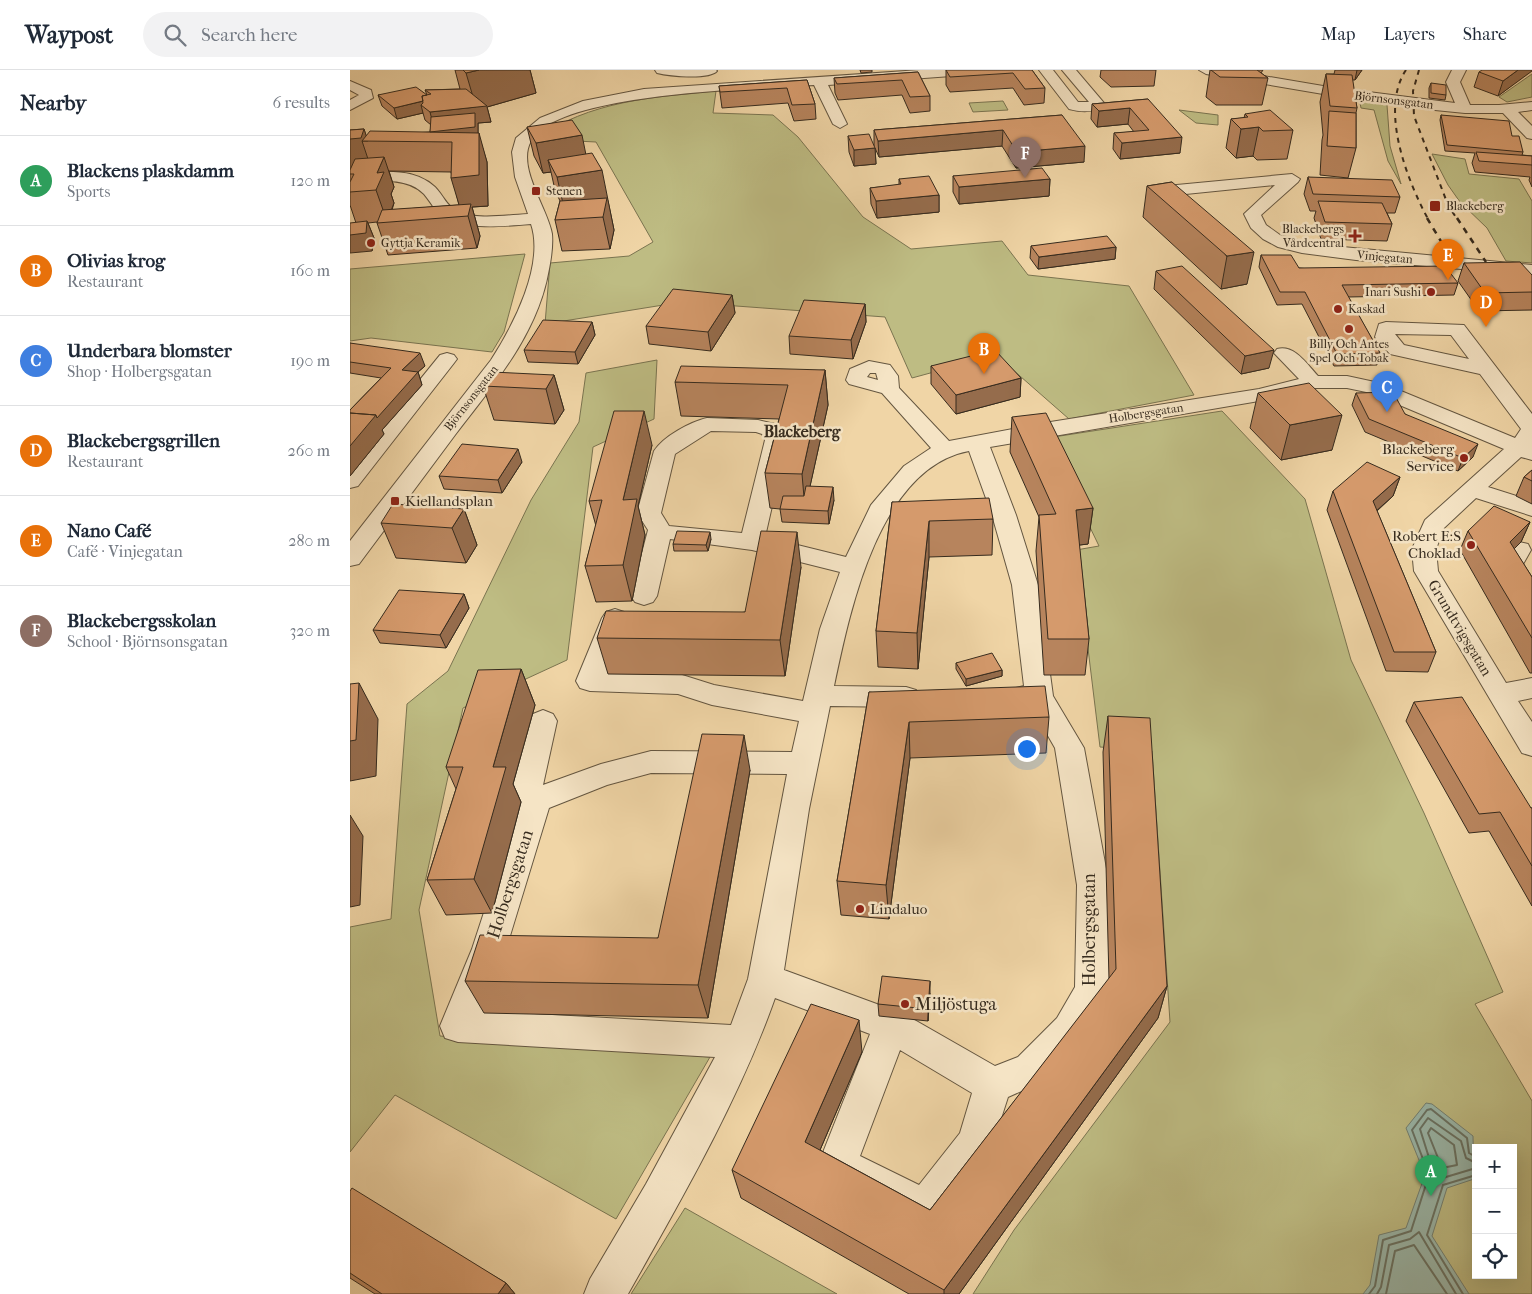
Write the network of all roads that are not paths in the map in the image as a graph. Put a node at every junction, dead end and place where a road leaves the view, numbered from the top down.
1 (662, 70) edge
2 (979, 70) edge
3 (1046, 70) edge
4 (1069, 70) edge
5 (1206, 70) edge
6 (1459, 70) edge
7 (720, 71) edge
8 (778, 76) edge
9 (819, 81) junction
10 (350, 85) edge
11 (350, 106) edge
12 (1532, 106) edge
13 (1465, 109) junction
14 (1509, 111) junction
15 (840, 124) dead end
16 (1532, 135) edge
17 (350, 179) edge
18 (1166, 191) edge
19 (538, 218) junction
20 (1532, 270) edge
21 (1284, 353) dead end
22 (447, 359) dead end
23 (1487, 369) dead end
24 (1313, 382) junction
25 (889, 389) dead end
26 (1529, 440) edge
27 (977, 443) junction
28 (944, 449) junction
29 (350, 481) edge
30 (1472, 490) junction
31 (1532, 510) edge
32 (660, 530) junction
33 (752, 542) junction
34 (1519, 550) edge
35 (350, 558) edge
36 (854, 567) junction
37 (644, 596) dead end
38 (1532, 600) edge
39 (616, 615) edge
40 (1532, 688) edge
41 (1499, 694) junction
42 (994, 696) edge
43 (1039, 696) junction
44 (928, 697) edge
45 (817, 705) junction
46 (543, 721) dead end
47 (1532, 745) edge
48 (804, 763) junction
49 (536, 800) junction
50 (765, 980) junction
51 (891, 1026) junction
52 (742, 1042) junction
53 (993, 1085) junction
54 (605, 1294) edge

1 - 7 street
2 - 9 street, Björnsonsgatan
3 - 4 street
5 - 13 street, Björnsonsgatan
6 - 13 street
8 - 9 street, Björnsonsgatan
8 - 19 street, Björnsonsgatan
9 - 15 street
10 - 11 street
12 - 14 street, Björnsonsgatan
13 - 14 street, Björnsonsgatan
14 - 16 street
17 - 19 street
18 - 20 street, Vinjegatan
19 - 35 street, Björnsonsgatan
21 - 24 street
22 - 29 street
23 - 26 street
24 - 26 street, Holbergsgatan
24 - 27 street, Holbergsgatan
25 - 28 street
26 - 30 street, Grundtvigsgatan
27 - 28 street, Holbergsgatan
27 - 43 street, Holbergsgatan
28 - 36 street, Holbergsgatan
30 - 31 street
30 - 41 street, Grundtvigsgatan
32 - 33 street
32 - 33 street
32 - 37 street
33 - 36 street
34 - 38 street
36 - 45 street, Holbergsgatan
39 - 45 street
40 - 41 street
41 - 47 street, Grundtvigsgatan
42 - 43 street
43 - 53 street, Holbergsgatan
44 - 45 street
45 - 48 street, Holbergsgatan
46 - 49 street
48 - 49 street
48 - 50 street, Holbergsgatan
49 - 52 street, Holbergsgatan
50 - 51 street
50 - 52 street, Holbergsgatan
51 - 53 street
51 - 53 street
52 - 54 street, Holbergsgatan

